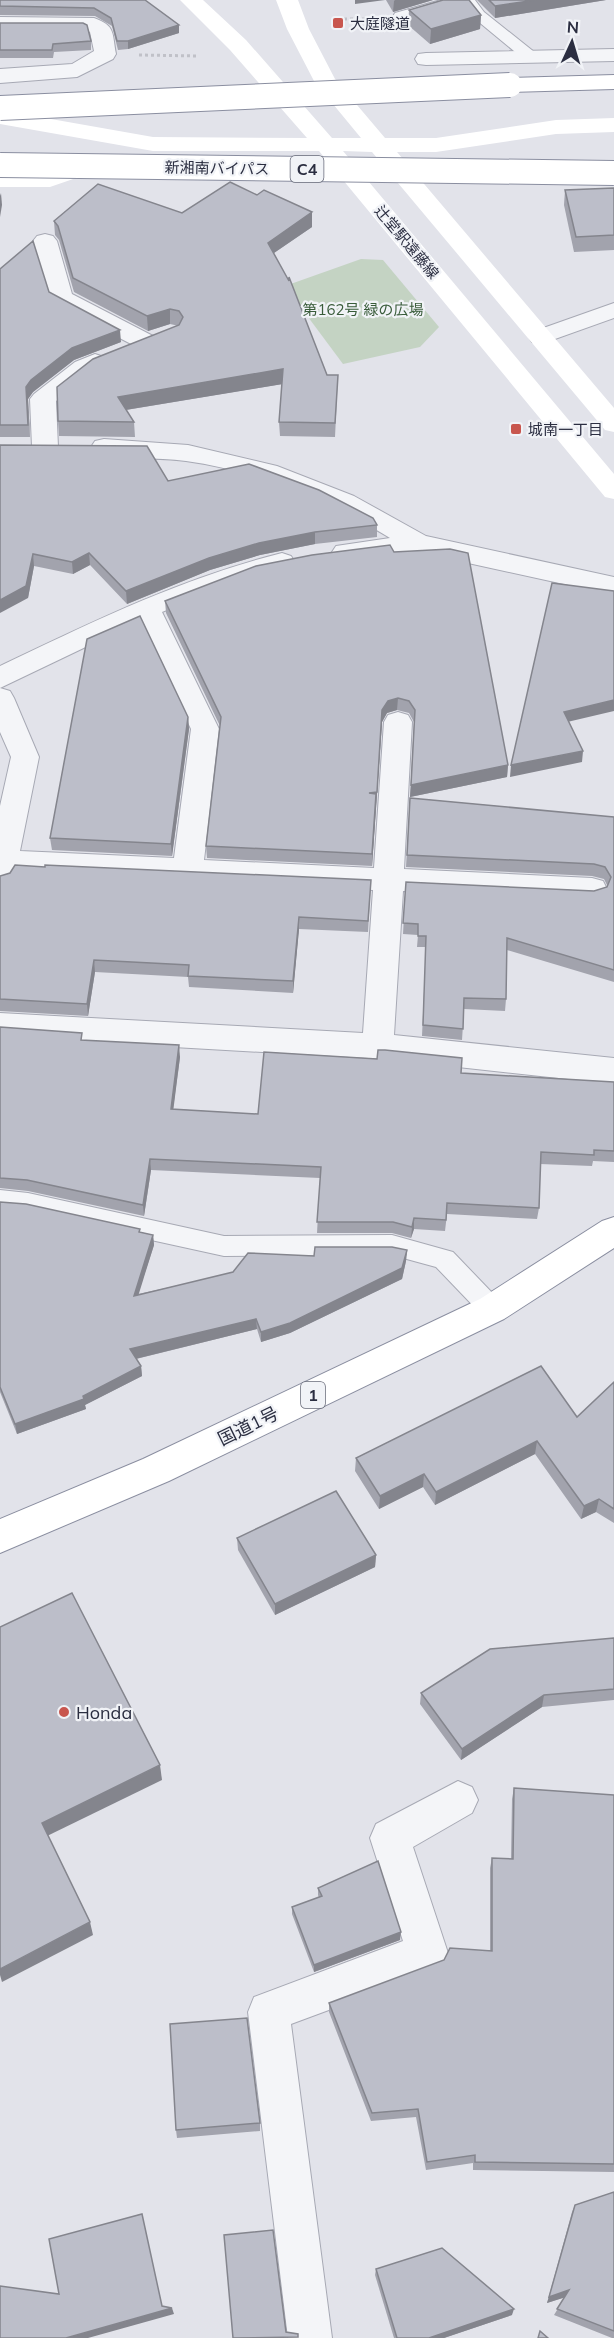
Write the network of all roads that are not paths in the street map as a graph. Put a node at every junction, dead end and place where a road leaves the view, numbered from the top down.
1 (191, 0) edge
2 (287, 0) edge
3 (466, 0) edge
4 (403, 18) dead end
5 (0, 23) edge
6 (614, 55) edge
7 (532, 58) junction
8 (426, 59) dead end
9 (0, 75) edge
10 (614, 82) edge
11 (0, 108) edge
12 (0, 117) edge
13 (614, 125) edge
14 (153, 144) junction
15 (325, 144) junction
16 (380, 145) junction
17 (0, 165) edge
18 (614, 173) edge
19 (0, 180) edge
20 (45, 241) dead end
21 (614, 310) edge
22 (170, 333) edge
23 (541, 337) junction
24 (144, 341) junction
25 (614, 424) edge
26 (614, 491) edge
27 (418, 543) junction
28 (614, 586) edge
29 (147, 608) junction
30 (0, 678) edge
31 (0, 698) edge
32 (398, 722) dead end
33 (2, 868) edge
34 (188, 869) junction
35 (388, 878) junction
36 (591, 889) edge
37 (0, 1025) edge
38 (378, 1046) junction
39 (614, 1071) edge
40 (0, 1200) edge
41 (614, 1231) edge
42 (492, 1309) junction
43 (0, 1536) edge
44 (458, 1800) dead end
45 (310, 2338) edge

1 - 15 main road, 辻堂駅遠藤線
2 - 16 main road
3 - 4 street
3 - 7 lane
5 - 9 street
6 - 7 street
7 - 8 street
10 - 11 main road, bridge
12 - 14 main road
13 - 16 main road
14 - 15 main road
14 - 19 main road
15 - 16 main road
15 - 26 main road, 辻堂駅遠藤線
16 - 23 main road
17 - 18 main road, 新湘南バイパス / C4, bridge
20 - 24 street
21 - 23 street
22 - 24 street
23 - 25 main road
24 - 27 street
27 - 28 street
27 - 29 street
29 - 30 street
29 - 34 street
31 - 33 street
32 - 35 street
33 - 34 street
34 - 35 street
35 - 36 street
35 - 38 street
37 - 38 street
38 - 39 street
40 - 42 lane
41 - 42 main road, 国道1号 / 1
42 - 43 main road, 国道1号 / 1
44 - 45 street

